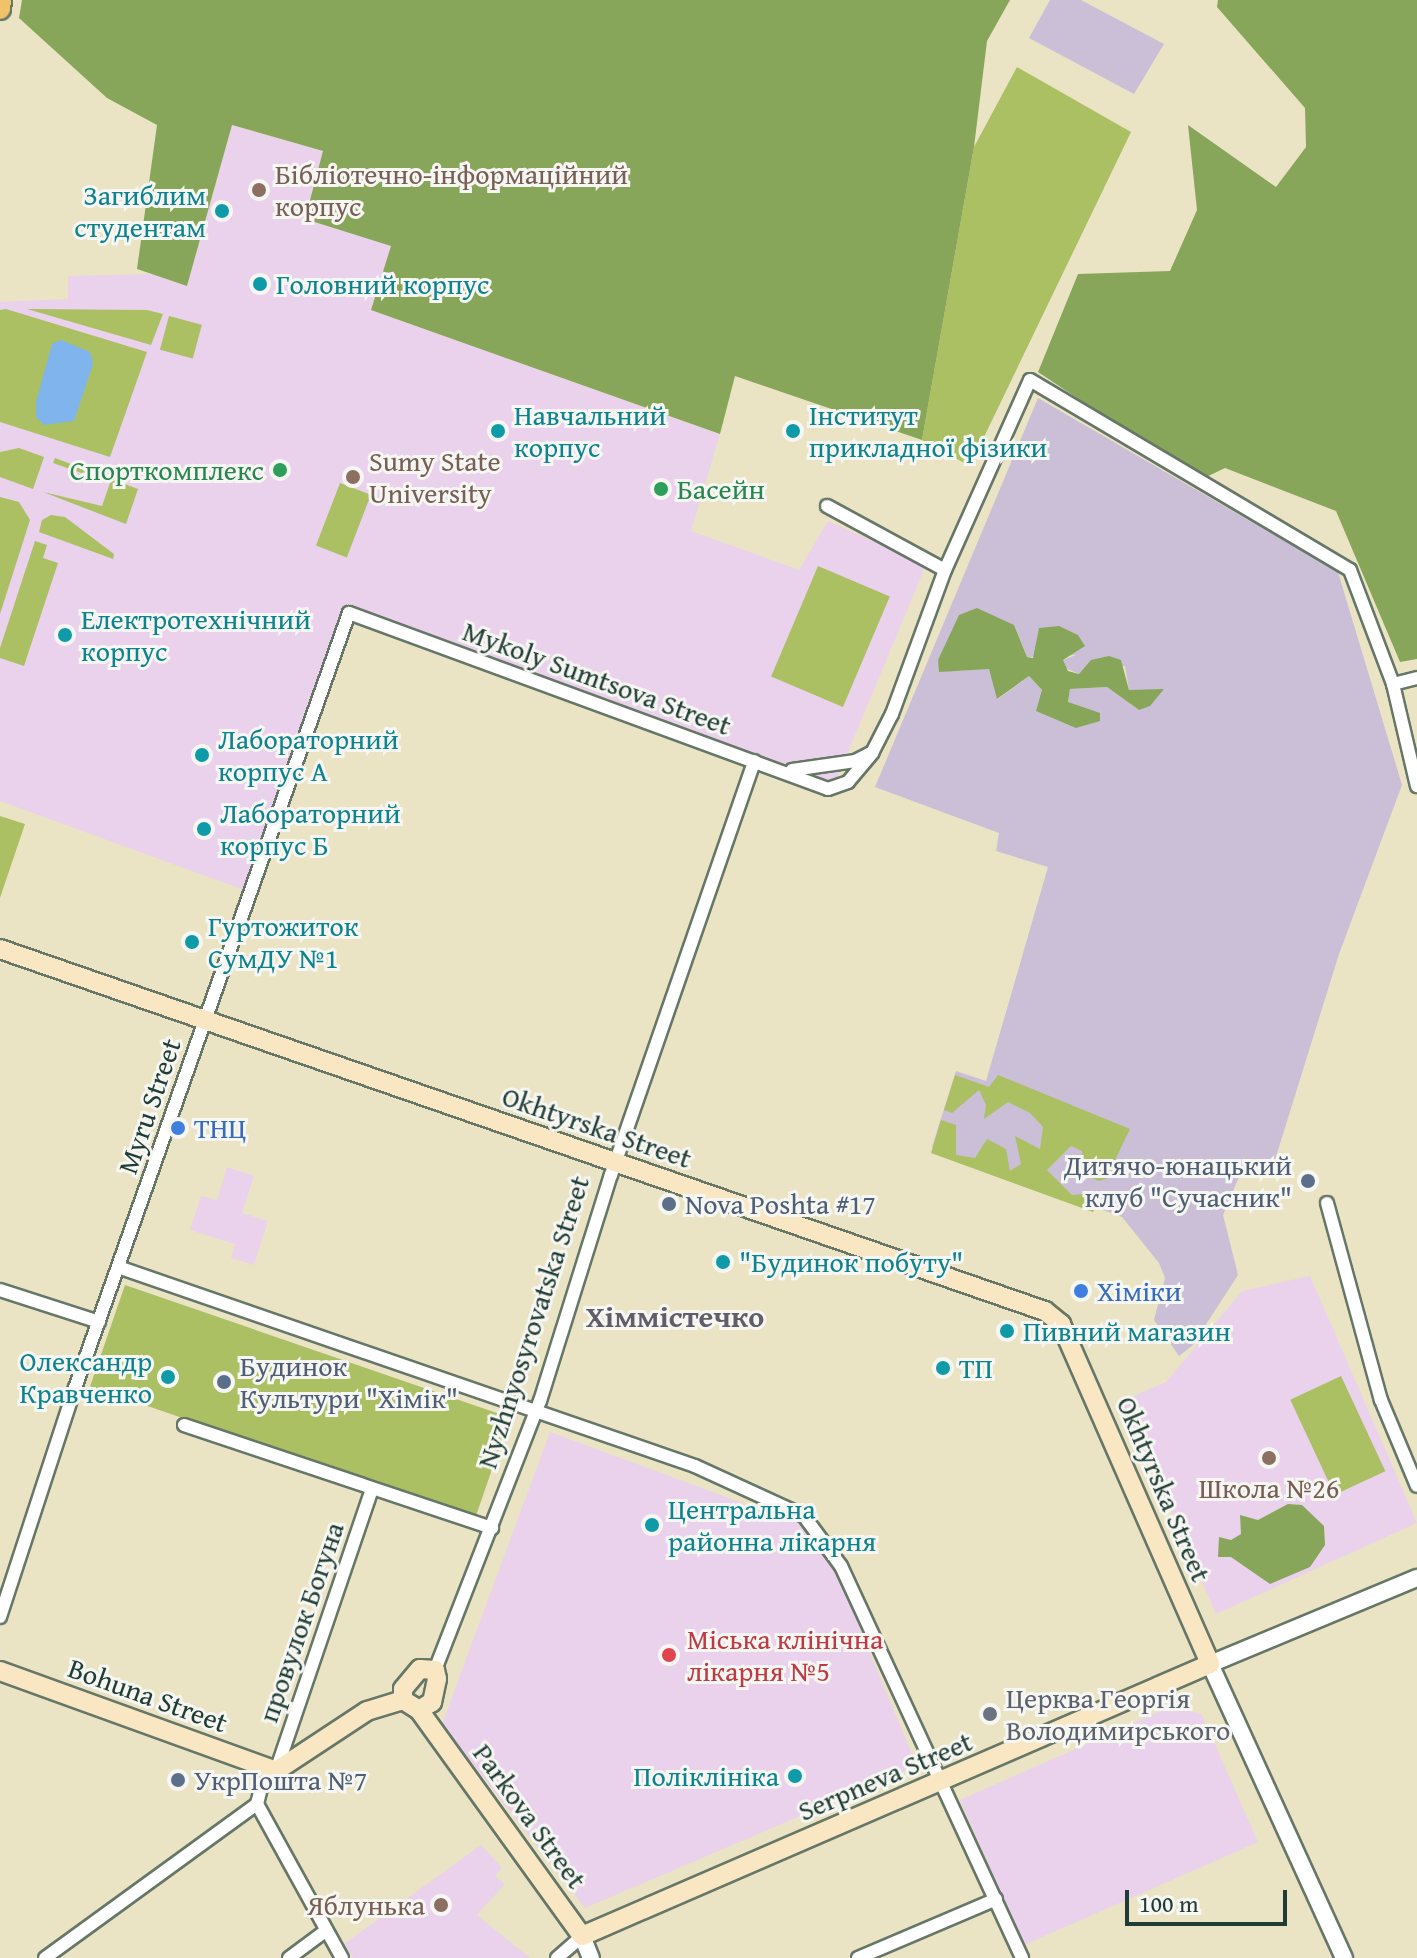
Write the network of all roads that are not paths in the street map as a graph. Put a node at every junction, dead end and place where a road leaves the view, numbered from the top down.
1 (1, 0) edge
2 (0, 9) edge
3 (827, 506) dead end
4 (945, 570) junction
5 (349, 613) joint
6 (1417, 678) edge
7 (1393, 684) junction
8 (872, 753) junction
9 (754, 761) junction
10 (789, 770) junction
11 (1417, 786) edge
12 (0, 949) edge
13 (204, 1020) junction
14 (615, 1164) junction
15 (1327, 1203) dead end
16 (118, 1267) junction
17 (0, 1290) edge
18 (99, 1322) junction
19 (537, 1410) junction
20 (184, 1425) dead end
21 (1417, 1486) edge
22 (372, 1489) junction
23 (492, 1528) junction
24 (1417, 1578) edge
25 (0, 1617) edge
26 (1210, 1664) junction
27 (435, 1670) junction
28 (0, 1671) edge
29 (411, 1705) junction
30 (276, 1771) junction
31 (943, 1782) junction
32 (257, 1804) junction
33 (996, 1899) junction
34 (324, 1932) junction
35 (582, 1936) junction
36 (45, 1958) edge
37 (289, 1958) edge
38 (342, 1958) edge
39 (557, 1958) edge
40 (591, 1958) edge
41 (858, 1958) edge
42 (1022, 1958) edge
43 (1344, 1958) edge

1 - 2 main road
3 - 4 street
4 - 7 street
4 - 8 street
5 - 9 street, Mykoly Sumtsova Street
5 - 13 street, Myru Street
6 - 7 street
7 - 11 street
8 - 10 street
8 - 10 street, Mykoly Sumtsova Street
9 - 10 street, Mykoly Sumtsova Street
9 - 14 street, Nyzhnyosyrovatska Street
12 - 13 main road, Okhtyrska Street
13 - 14 main road, Okhtyrska Street
13 - 16 street, Myru Street
14 - 19 street, Nyzhnyosyrovatska Street
14 - 26 main road, Okhtyrska Street
15 - 21 street
16 - 18 street, Myru Street
16 - 19 street
17 - 18 street
18 - 25 street, Myru Street
19 - 23 street, Nyzhnyosyrovatska Street
19 - 31 street
20 - 22 street
22 - 23 street
22 - 30 street, провулок Богуна
23 - 27 street, Nyzhnyosyrovatska Street
24 - 26 street, Serpneva Street
26 - 31 main road, Serpneva Street
26 - 43 street, Okhtyrska Street
27 - 29 main road, Nyzhnyosyrovatska Street
27 - 29 main road
28 - 30 main road, Bohuna Street
29 - 30 main road
29 - 35 main road, Parkova Street
30 - 32 street
31 - 33 street
31 - 35 main road, Serpneva Street
32 - 34 street
32 - 36 street
33 - 41 street
33 - 42 street
34 - 37 street
34 - 38 street
35 - 39 street, Serpneva Street
35 - 40 street, Parkova Street

